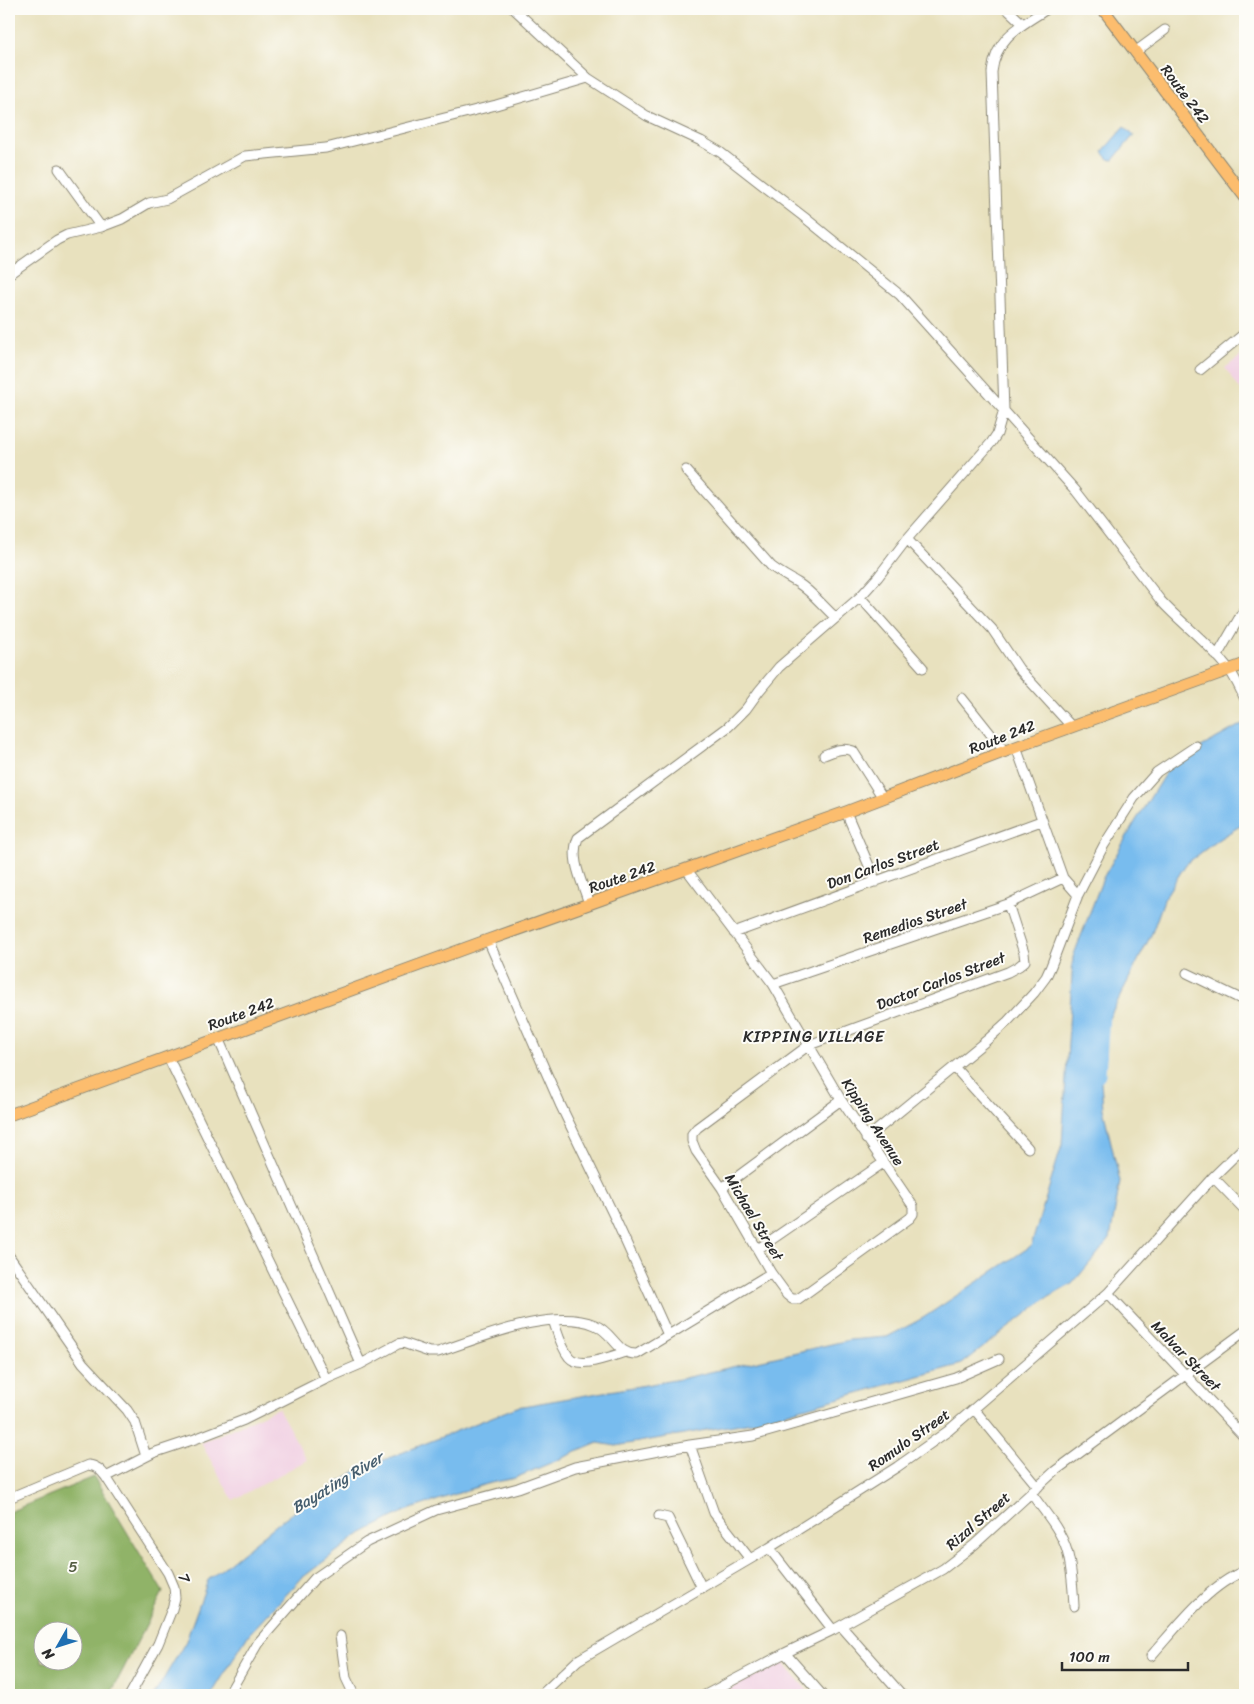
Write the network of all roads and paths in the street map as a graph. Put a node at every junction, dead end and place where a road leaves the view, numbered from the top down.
1 (514, 9) edge
2 (1007, 9) edge
3 (1047, 9) edge
4 (1103, 9) edge
5 (1242, 9) edge
6 (1245, 12) edge
7 (1022, 24) junction
8 (1165, 30) dead end
9 (1135, 52) junction
10 (588, 78) junction
11 (59, 169) dead end
12 (1245, 197) edge
13 (101, 227) junction
14 (9, 274) edge
15 (1245, 333) edge
16 (1200, 370) dead end
17 (1004, 410) junction
18 (686, 470) dead end
19 (907, 539) junction
20 (860, 596) junction
21 (1245, 608) edge
22 (835, 617) junction
23 (1217, 656) junction
24 (1245, 664) edge
25 (923, 668) dead end
26 (1229, 669) junction
27 (962, 698) dead end
28 (1245, 699) edge
29 (1072, 727) junction
30 (1196, 746) dead end
31 (1011, 750) junction
32 (824, 755) dead end
33 (883, 798) junction
34 (846, 812) junction
35 (1041, 821) junction
36 (687, 870) junction
37 (1063, 878) junction
38 (876, 882) junction
39 (1078, 895) junction
40 (589, 904) junction
41 (1008, 904) junction
42 (734, 933) junction
43 (488, 940) junction
44 (1187, 973) dead end
45 (773, 984) junction
46 (1245, 1001) edge
47 (218, 1038) junction
48 (809, 1045) junction
49 (168, 1057) junction
50 (954, 1068) junction
51 (841, 1100) junction
52 (9, 1115) edge
53 (866, 1139) junction
54 (1245, 1146) edge
55 (1028, 1148) dead end
56 (883, 1163) junction
57 (1212, 1178) junction
58 (722, 1188) junction
59 (1245, 1210) edge
60 (758, 1249) junction
61 (9, 1256) edge
62 (771, 1273) junction
63 (1108, 1293) junction
64 (798, 1299) joint
65 (553, 1320) junction
66 (1245, 1331) edge
67 (668, 1335) junction
68 (626, 1352) junction
69 (999, 1359) dead end
70 (361, 1364) junction
71 (1185, 1374) junction
72 (326, 1379) junction
73 (974, 1409) junction
74 (1245, 1438) edge
75 (690, 1445) junction
76 (146, 1456) junction
77 (106, 1477) junction
78 (1034, 1490) junction
79 (9, 1498) edge
80 (659, 1516) dead end
81 (769, 1548) junction
82 (750, 1559) junction
83 (1245, 1571) edge
84 (702, 1588) junction
85 (1074, 1606) dead end
86 (837, 1628) junction
87 (340, 1636) dead end
88 (785, 1653) junction
89 (1151, 1656) dead end
90 (1245, 1694) edge
91 (130, 1695) edge
92 (228, 1695) edge
93 (354, 1695) edge
94 (541, 1695) edge
95 (705, 1695) edge
96 (822, 1695) edge
97 (902, 1695) edge
98 (1240, 1695) edge

1 - 10 street
2 - 7 street
3 - 7 street
4 - 9 main road, Route 242
5 - 6 street
7 - 17 street
8 - 9 street
9 - 12 main road, Route 242
10 - 13 street
10 - 17 street
11 - 13 street
13 - 14 street
15 - 16 street
17 - 19 street
17 - 23 street
18 - 22 street
19 - 20 street
19 - 29 street
20 - 22 street
20 - 25 street
21 - 23 street
22 - 40 street
23 - 26 street
24 - 26 main road, Route 242
26 - 28 street
26 - 29 main road, Route 242
27 - 31 street
29 - 31 main road, Route 242
30 - 39 street
31 - 33 main road, Route 242
31 - 35 street
32 - 33 street
33 - 34 main road, Route 242
34 - 36 main road, Route 242
34 - 38 street
35 - 37 street
35 - 38 street, Don Carlos Street
36 - 40 main road, Route 242
36 - 42 street
37 - 39 street
37 - 41 street, Remedios Street
38 - 42 street, Don Carlos Street
39 - 50 street
40 - 43 main road, Route 242
41 - 45 street, Remedios Street
41 - 48 street, Doctor Carlos Street
42 - 45 street, Kipping Avenue
43 - 47 main road, Route 242
43 - 67 street
44 - 46 street
45 - 48 street, Kipping Avenue
47 - 49 main road, Route 242
47 - 70 street
48 - 51 street, Kipping Avenue
48 - 58 street, Michael Street
49 - 52 main road, Route 242
49 - 72 street
50 - 53 street
50 - 55 street
51 - 53 street, Kipping Avenue
51 - 58 street
53 - 56 street, Kipping Avenue
54 - 57 street, Romulo Street
56 - 60 street
56 - 64 street, Kipping Avenue
57 - 59 street
57 - 63 street, Romulo Street
58 - 60 street, Michael Street
60 - 62 street, Michael Street
61 - 76 street
62 - 64 street, Michael Street
62 - 67 street
63 - 71 street, Malvar Street
63 - 73 street, Romulo Street
65 - 68 street
65 - 68 street
65 - 70 street
66 - 71 street, Rizal Street
67 - 68 street
69 - 75 street
70 - 72 street
71 - 74 street, Malvar Street
71 - 78 street, Rizal Street
72 - 76 street
73 - 78 street
73 - 81 street, Romulo Street
75 - 82 street
75 - 92 street
76 - 77 street
77 - 79 street
77 - 91 street, 7
78 - 85 street
78 - 86 street, Rizal Street
80 - 84 street
81 - 82 street, Romulo Street
81 - 86 street
82 - 84 street, Romulo Street
83 - 89 street
84 - 94 street, Romulo Street
86 - 88 street, Rizal Street
86 - 97 street
87 - 93 street
88 - 95 street, Rizal Street
88 - 96 street
90 - 98 street

